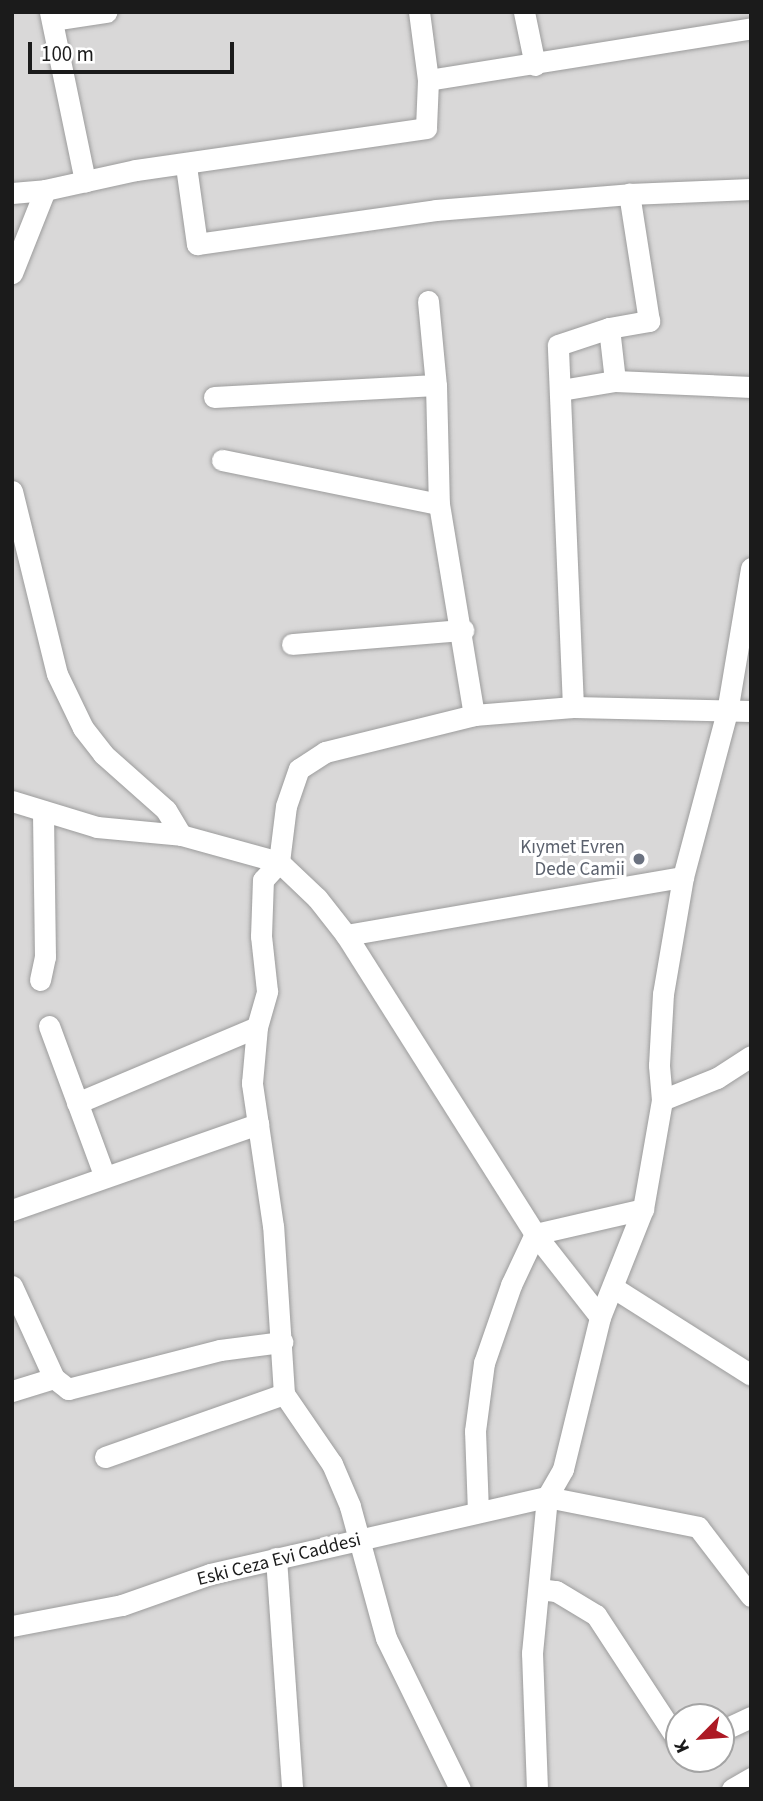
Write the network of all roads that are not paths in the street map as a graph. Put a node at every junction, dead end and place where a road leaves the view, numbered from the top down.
1 (106, 12) edge
2 (419, 12) edge
3 (524, 12) edge
4 (51, 16) edge
5 (751, 28) edge
6 (534, 65) junction
7 (428, 80) junction
8 (186, 166) junction
9 (85, 181) junction
10 (751, 189) edge
11 (45, 190) junction
12 (12, 193) edge
13 (629, 194) junction
14 (12, 273) edge
15 (428, 301) dead end
16 (609, 328) junction
17 (615, 381) junction
18 (436, 385) junction
19 (751, 387) edge
20 (561, 390) junction
21 (214, 397) dead end
22 (222, 460) dead end
23 (12, 491) edge
24 (439, 504) junction
25 (751, 568) edge
26 (463, 630) junction
27 (292, 644) dead end
28 (573, 707) junction
29 (751, 711) edge
30 (727, 712) junction
31 (474, 715) junction
32 (12, 801) edge
33 (43, 811) junction
34 (181, 835) junction
35 (279, 862) junction
36 (683, 877) junction
37 (346, 935) junction
38 (40, 980) dead end
39 (49, 1026) dead end
40 (257, 1027) junction
41 (751, 1056) edge
42 (662, 1100) junction
43 (77, 1102) junction
44 (258, 1124) junction
45 (104, 1175) junction
46 (643, 1209) junction
47 (12, 1210) edge
48 (535, 1234) junction
49 (12, 1286) edge
50 (614, 1288) junction
51 (600, 1317) junction
52 (282, 1342) junction
53 (751, 1376) edge
54 (54, 1378) junction
55 (12, 1391) edge
56 (284, 1394) junction
57 (105, 1457) dead end
58 (547, 1497) junction
59 (478, 1512) junction
60 (358, 1541) junction
61 (276, 1558) junction
62 (539, 1589) junction
63 (751, 1596) edge
64 (12, 1626) edge
65 (751, 1717) edge
66 (665, 1721) edge
67 (735, 1724) edge
68 (751, 1778) edge
69 (292, 1789) edge
70 (460, 1789) edge
71 (537, 1789) edge
72 (732, 1789) edge

1 - 4 street
2 - 7 street
3 - 6 street
4 - 9 street
5 - 6 street
6 - 7 street
7 - 8 street
8 - 9 street
8 - 13 street
9 - 11 street
10 - 13 street
11 - 12 street
11 - 14 street
13 - 16 street
15 - 18 street
16 - 17 street
16 - 20 street
17 - 19 street
17 - 20 street
18 - 21 street
18 - 24 street
20 - 28 street
22 - 24 street
23 - 34 street
24 - 26 street
25 - 30 street
26 - 27 street
26 - 31 street
28 - 30 street
28 - 31 street
29 - 30 street
30 - 36 street
31 - 35 street
32 - 33 street
33 - 34 street
33 - 38 street
34 - 35 street
35 - 37 street
35 - 40 street
36 - 37 street
36 - 42 street
37 - 48 street
39 - 43 street
40 - 43 street
40 - 44 street
41 - 42 street
42 - 46 street
43 - 45 street
44 - 45 street
44 - 52 street
45 - 47 street
46 - 48 street
46 - 50 street
48 - 51 street
48 - 59 street
49 - 54 street
50 - 51 street
50 - 53 street
51 - 58 street
52 - 54 street
52 - 56 street
54 - 55 street
56 - 57 street
56 - 60 street
58 - 59 street, Eski Ceza Evi Caddesi
58 - 62 street
58 - 63 street
59 - 60 street, Eski Ceza Evi Caddesi
60 - 61 street, Eski Ceza Evi Caddesi
60 - 70 street
61 - 64 street, Eski Ceza Evi Caddesi
61 - 69 street
62 - 66 street
62 - 71 street
65 - 67 street
68 - 72 street

